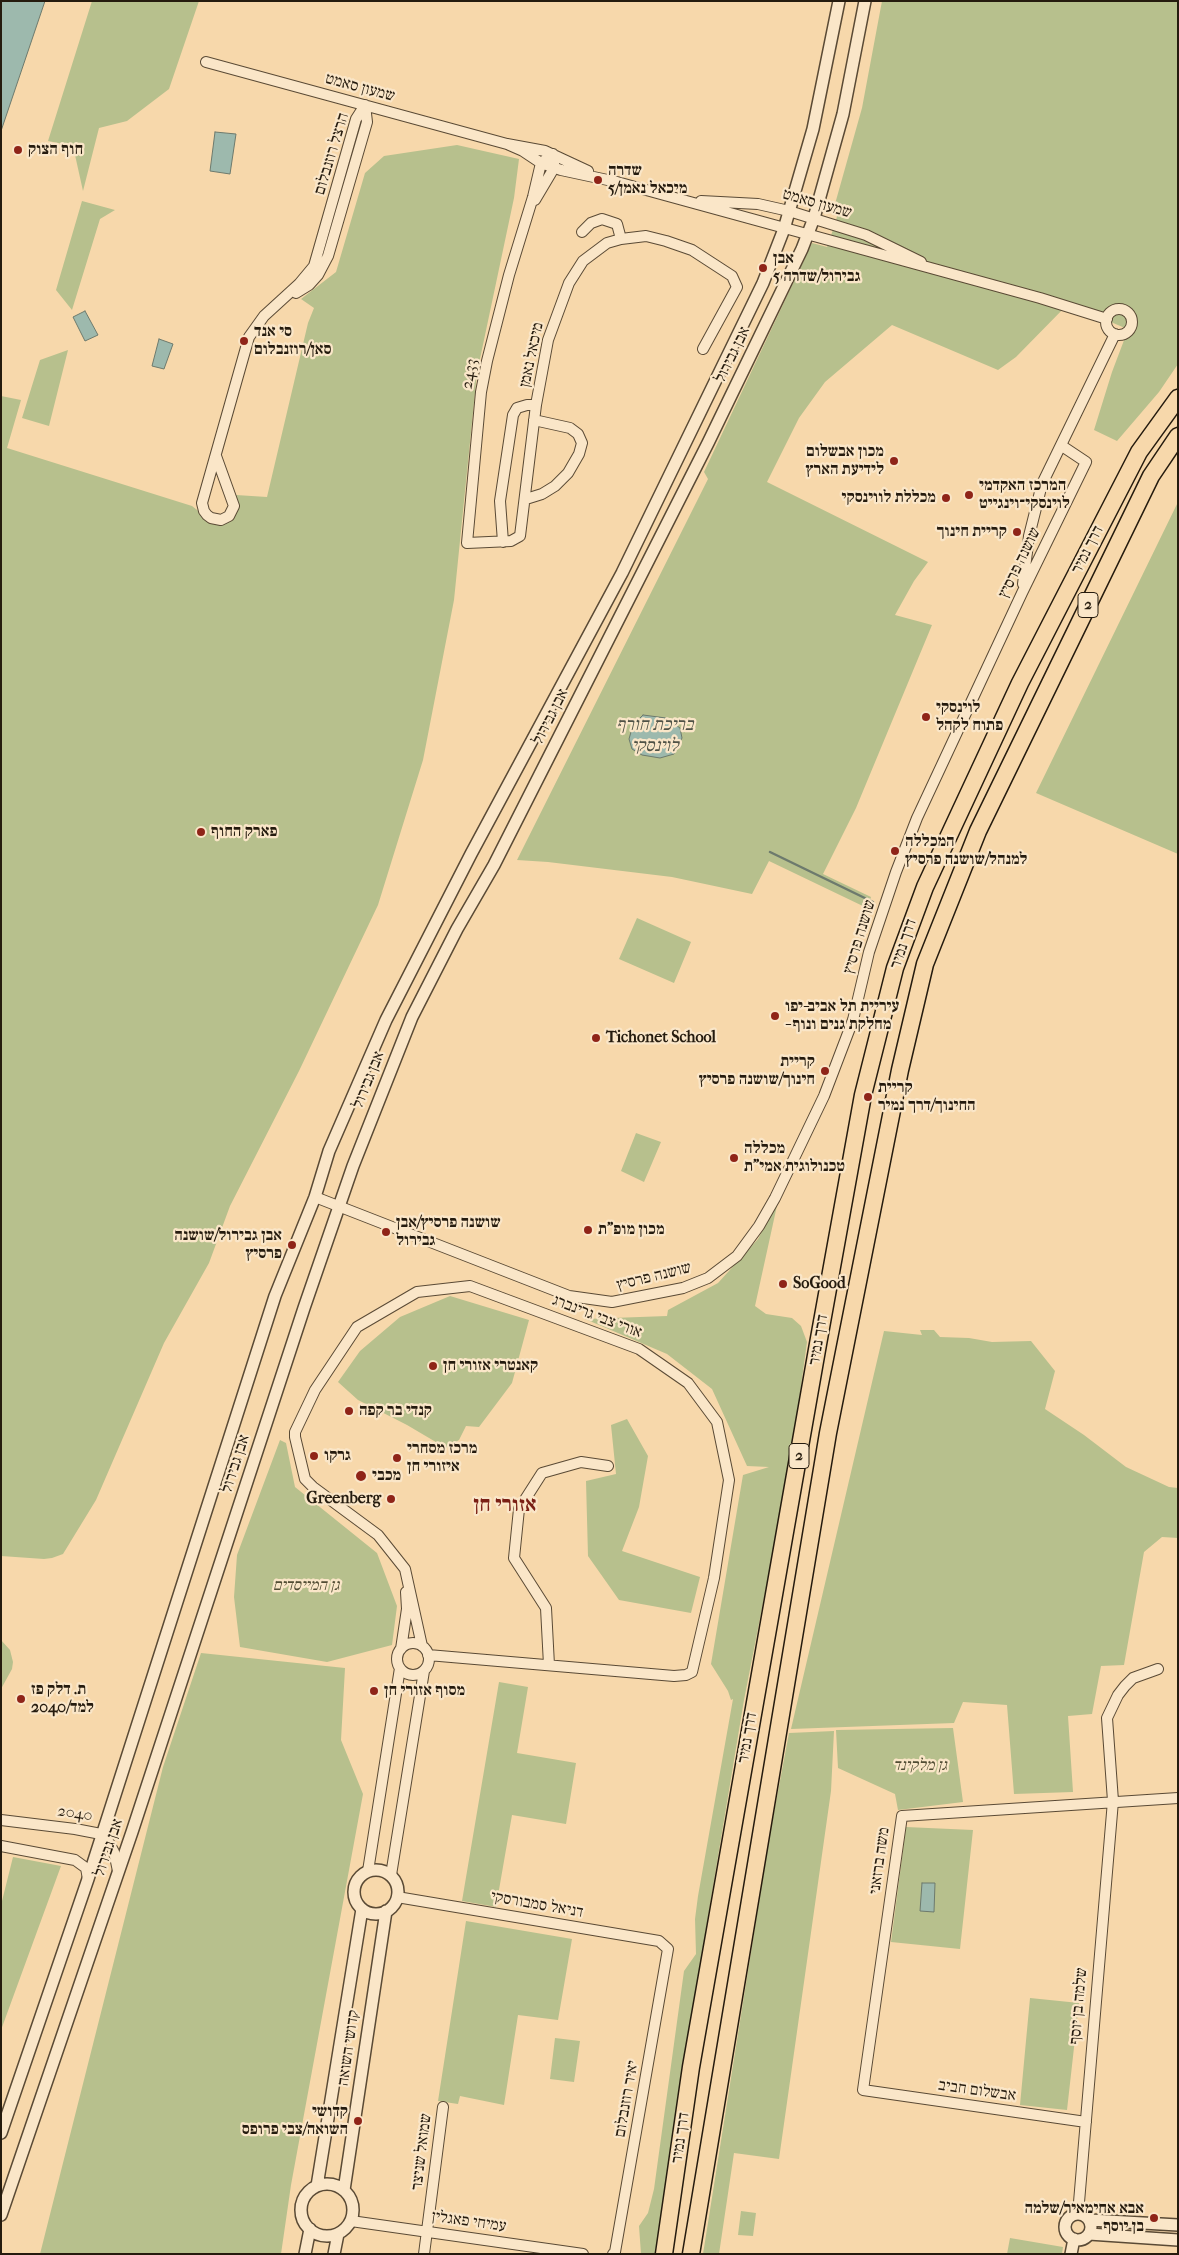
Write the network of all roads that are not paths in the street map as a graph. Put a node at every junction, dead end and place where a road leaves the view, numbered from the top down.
1 (839, 1) edge
2 (865, 1) edge
3 (206, 62) dead end
4 (365, 105) junction
5 (507, 144) junction
6 (554, 154) junction
7 (541, 163) junction
8 (554, 168) junction
9 (617, 182) junction
10 (671, 198) junction
11 (789, 211) junction
12 (528, 215) junction
13 (814, 218) junction
14 (784, 229) junction
15 (582, 232) dead end
16 (808, 236) junction
17 (621, 239) junction
18 (947, 273) junction
19 (1107, 319) junction
20 (1114, 334) junction
21 (703, 349) dead end
22 (1178, 398) edge
23 (536, 405) junction
24 (534, 420) junction
25 (1178, 436) edge
26 (1062, 446) junction
27 (216, 456) junction
28 (526, 499) junction
29 (503, 542) junction
30 (1022, 592) junction
31 (315, 1197) junction
32 (339, 1206) junction
33 (608, 1466) dead end
34 (405, 1569) junction
35 (401, 1649) junction
36 (425, 1650) junction
37 (549, 1665) junction
38 (400, 1668) junction
39 (1158, 1669) dead end
40 (424, 1671) junction
41 (1178, 1798) edge
42 (1113, 1802) junction
43 (1, 1820) edge
44 (101, 1834) junction
45 (1, 1846) edge
46 (368, 1871) junction
47 (118, 1872) junction
48 (390, 1875) junction
49 (88, 1878) junction
50 (397, 1897) junction
51 (362, 1908) junction
52 (386, 1912) junction
53 (668, 1949) joint
54 (863, 2090) joint
55 (443, 2107) dead end
56 (1086, 2122) junction
57 (1, 2132) edge
58 (317, 2186) junction
59 (344, 2190) junction
60 (1078, 2214) junction
61 (1, 2215) edge
62 (1090, 2220) junction
63 (351, 2221) junction
64 (1178, 2225) edge
65 (310, 2229) junction
66 (428, 2231) junction
67 (338, 2234) junction
68 (1090, 2234) junction
69 (1074, 2239) junction
70 (1178, 2240) edge
71 (305, 2254) edge
72 (334, 2254) edge
73 (424, 2254) edge
74 (583, 2254) edge
75 (613, 2254) edge
76 (664, 2254) edge
77 (691, 2254) edge
78 (1071, 2254) edge

1 - 11 street, אבן גבירול
2 - 13 street, אבן גבירול
3 - 4 street, שמעון סאמט
4 - 5 street, שמעון סאמט
4 - 27 street, הרצל רוזנבלום
5 - 6 street, שמעון סאמט
5 - 7 street, שמעון סאמט
6 - 7 street
6 - 8 street, 2433
6 - 9 street, שמעון סאמט
7 - 8 street, שמעון סאמט
7 - 12 street, 2433
8 - 9 street, שמעון סאמט
8 - 12 street, 2433
9 - 10 street, שמעון סאמט
10 - 11 street, שמעון סאמט
10 - 14 street, שמעון סאמט
11 - 13 street, שמעון סאמט
11 - 14 street, אבן גבירול
12 - 29 street, 2433
13 - 16 street, אבן גבירול
13 - 18 street, שמעון סאמט
14 - 16 street, שמעון סאמט
14 - 31 street, אבן גבירול
15 - 17 street
16 - 18 street, שמעון סאמט
16 - 32 street, אבן גבירול
17 - 21 street, מיכאל נאמן
17 - 23 street, מיכאל נאמן
18 - 19 street, שמעון סאמט
19 - 20 street
19 - 20 street
20 - 26 street
22 - 76 highway, דרך נמיר / 2
23 - 24 street
23 - 29 street, מיכאל נאמן
24 - 28 street
24 - 28 street
25 - 77 highway, דרך נמיר / 2
26 - 30 street
26 - 30 street, שושנה פרסיץ
27 - 27 street, הרצל רוזנבלום
28 - 29 street
30 - 32 street, שושנה פרסיץ
31 - 32 street, שושנה פרסיץ
31 - 44 street, אבן גבירול
32 - 47 street, אבן גבירול
33 - 37 street
34 - 35 street
34 - 36 street, אורי צבי גרינברג
34 - 37 street, אורי צבי גרינברג
35 - 36 street
35 - 38 street
36 - 37 street, אורי צבי גרינברג
36 - 40 street
38 - 40 street
38 - 46 street
39 - 42 street, שלמה בן יוסף
40 - 48 street
41 - 42 street
42 - 54 street, משה ברזאני
42 - 56 street, שלמה בן יוסף
43 - 44 street, 2040
44 - 47 street, 2040
44 - 49 street, אבן גבירול
45 - 49 street
46 - 48 street
46 - 51 street
47 - 61 street, אבן גבירול
48 - 50 street
49 - 57 street, אבן גבירול
50 - 52 street
50 - 53 street, דניאל סמבורסקי
51 - 52 street
51 - 58 street, קדושי השואה
52 - 59 street, קדושי השואה
53 - 75 street, יאיר רוזנבלום
54 - 56 street, אבשלום חביב
55 - 66 street, שמואל שניצר
56 - 60 street, שלמה בן יוסף
58 - 59 street
58 - 65 street
59 - 63 street
60 - 62 street
60 - 69 street
62 - 64 street
62 - 68 street
63 - 66 street, עמיחי פאגלין
63 - 67 street
65 - 67 street
65 - 71 street
66 - 73 street, שמואל שניצר
66 - 74 street, עמיחי פאגלין
67 - 72 street
68 - 69 street
68 - 70 street
69 - 78 street

